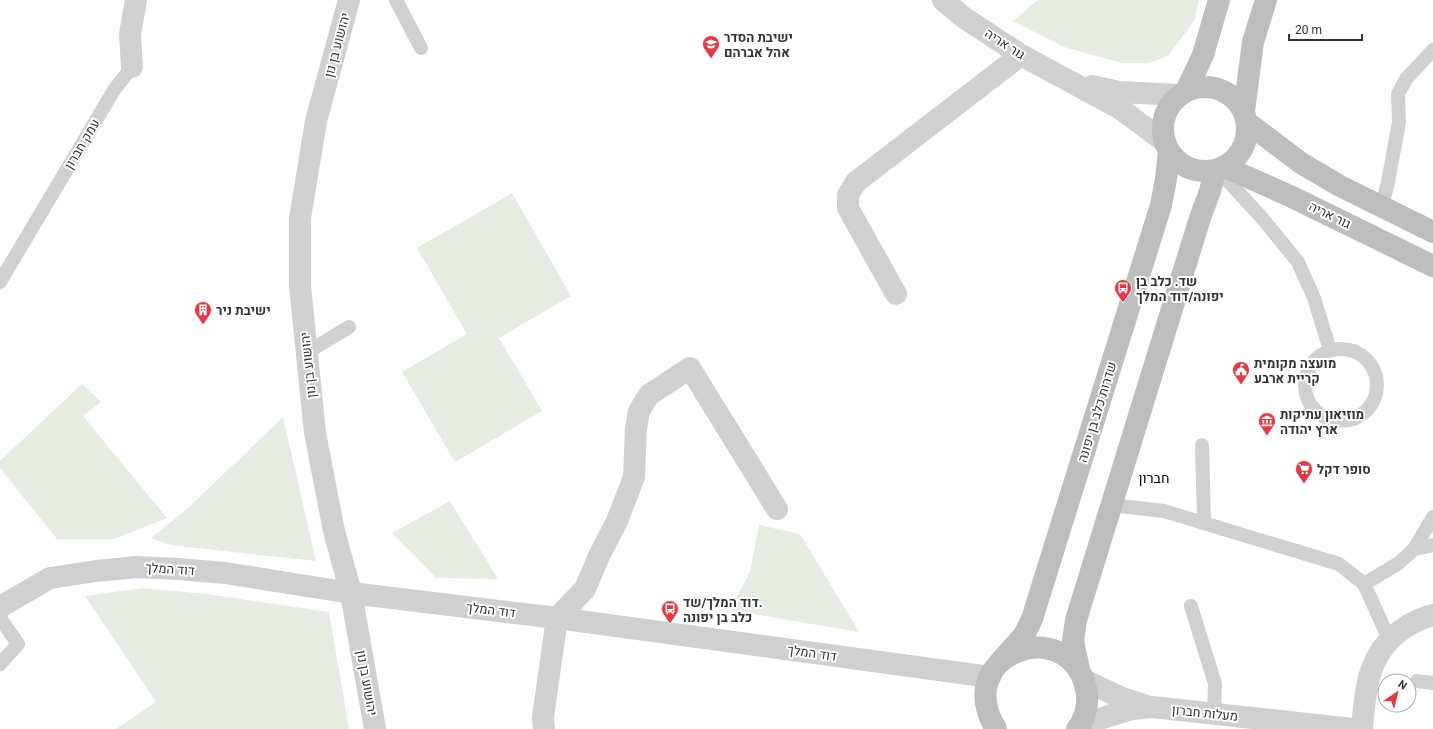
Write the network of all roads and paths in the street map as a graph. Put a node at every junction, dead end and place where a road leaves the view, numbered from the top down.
1 (136, 0) edge
2 (349, 0) edge
3 (396, 0) edge
4 (943, 0) edge
5 (1219, 0) edge
6 (1266, 0) edge
7 (421, 48) dead end
8 (1433, 50) edge
9 (1021, 55) junction
10 (132, 67) joint
11 (1071, 82) junction
12 (1183, 93) junction
13 (1246, 117) junction
14 (1167, 146) junction
15 (1220, 169) junction
16 (1382, 206) junction
17 (1433, 232) edge
18 (1433, 266) edge
19 (0, 282) edge
20 (896, 294) dead end
21 (349, 327) dead end
22 (1330, 350) junction
23 (306, 353) junction
24 (1202, 445) dead end
25 (1111, 505) junction
26 (777, 509) dead end
27 (1433, 516) edge
28 (1204, 522) junction
29 (1433, 545) edge
30 (1414, 549) junction
31 (1364, 584) junction
32 (351, 593) junction
33 (1191, 606) dead end
34 (0, 608) edge
35 (1433, 615) edge
36 (0, 618) edge
37 (557, 618) junction
38 (1389, 639) junction
39 (0, 664) edge
40 (994, 670) junction
41 (1081, 674) junction
42 (1417, 681) dead end
43 (1433, 683) edge
44 (1152, 707) junction
45 (1214, 714) junction
46 (992, 725) edge
47 (1078, 727) edge
48 (375, 729) edge
49 (544, 729) edge
50 (1353, 729) edge
51 (1362, 729) edge

1 - 10 street, עמק חברון
2 - 23 street, יהושוע בן נון
3 - 7 lane
4 - 9 street, גור אריה
5 - 12 street
6 - 13 street
8 - 16 lane
9 - 11 street, גור אריה
9 - 20 street
10 - 19 lane, עמק חברון
11 - 12 street, גור אריה
11 - 14 street, גור אריה
12 - 13 street
12 - 14 street
13 - 15 street
13 - 16 street
14 - 15 street
14 - 40 street, שדרות כלב בן יפונה
15 - 18 street, גור אריה
15 - 22 lane
15 - 25 street
16 - 17 street
21 - 23 lane
22 - 22 lane
23 - 32 street, יהושוע בן נון
24 - 28 lane
25 - 28 lane
25 - 41 street
26 - 37 street
27 - 30 lane
28 - 31 lane
29 - 30 lane
30 - 31 lane
31 - 38 lane
32 - 34 street, דוד המלך
32 - 37 street, דוד המלך
32 - 48 street, יהושוע בן נון
33 - 45 lane
35 - 38 street
36 - 39 lane
37 - 40 street, דוד המלך
37 - 49 street
38 - 51 street
40 - 41 street
40 - 46 street
41 - 44 street, מעלות חברון
41 - 47 street
42 - 43 lane
44 - 45 street, מעלות חברון
44 - 47 street, מעלות חברון
45 - 50 street, מעלות חברון

